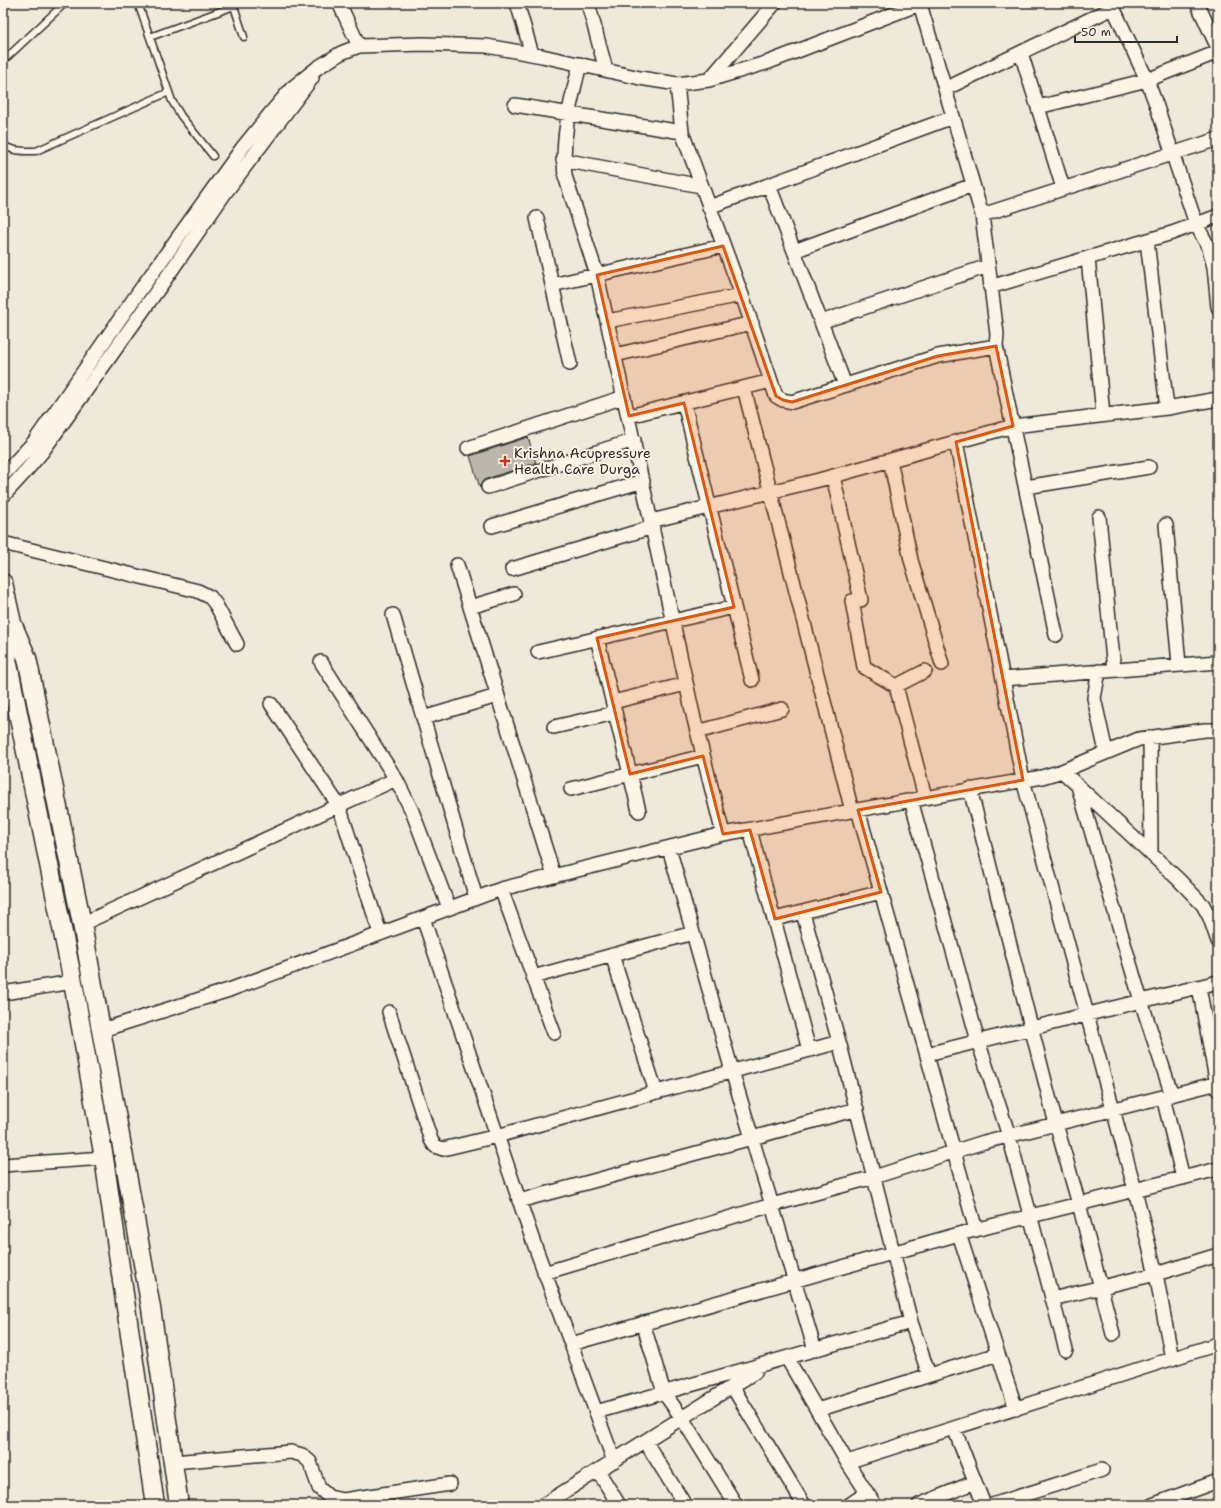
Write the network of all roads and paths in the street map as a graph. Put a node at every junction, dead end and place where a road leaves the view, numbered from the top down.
1 (65, 3) edge
2 (138, 3) edge
3 (339, 3) edge
4 (517, 3) edge
5 (588, 3) edge
6 (775, 3) edge
7 (921, 3) edge
8 (1197, 3) edge
9 (233, 4) edge
10 (1112, 6) edge
11 (150, 37) junction
12 (244, 38) dead end
13 (360, 46) junction
14 (1218, 48) edge
15 (1218, 52) edge
16 (1021, 53) junction
17 (532, 54) junction
18 (3, 60) edge
19 (580, 64) junction
20 (317, 68) junction
21 (606, 70) junction
22 (709, 80) junction
23 (1146, 80) junction
24 (677, 84) junction
25 (945, 89) junction
26 (169, 92) junction
27 (515, 105) dead end
28 (1038, 107) junction
29 (567, 114) junction
30 (953, 118) junction
31 (682, 132) junction
32 (1218, 139) edge
33 (3, 144) edge
34 (1172, 154) junction
35 (213, 156) dead end
36 (563, 160) junction
37 (769, 185) junction
38 (973, 185) junction
39 (702, 186) junction
40 (1063, 188) junction
41 (709, 207) junction
42 (982, 215) junction
43 (1218, 216) edge
44 (537, 218) dead end
45 (1196, 224) junction
46 (1147, 240) junction
47 (723, 246) junction
48 (794, 251) junction
49 (1088, 258) junction
50 (988, 266) junction
51 (597, 275) junction
52 (552, 285) junction
53 (990, 287) junction
54 (742, 295) junction
55 (1218, 307) edge
56 (607, 321) junction
57 (821, 322) junction
58 (752, 324) junction
59 (996, 346) junction
60 (615, 355) junction
61 (570, 364) dead end
62 (771, 381) junction
63 (845, 385) junction
64 (744, 388) junction
65 (624, 397) junction
66 (1218, 399) edge
67 (684, 403) junction
68 (1167, 408) junction
69 (1103, 415) junction
70 (628, 416) junction
71 (1013, 426) junction
72 (634, 440) junction
73 (956, 442) junction
74 (468, 448) dead end
75 (890, 460) junction
76 (1149, 467) dead end
77 (3, 475) edge
78 (833, 476) junction
79 (643, 481) junction
80 (488, 487) dead end
81 (1026, 487) junction
82 (771, 492) junction
83 (3, 496) edge
84 (709, 507) junction
85 (1099, 517) dead end
86 (652, 524) junction
87 (1166, 525) dead end
88 (492, 526) dead end
89 (3, 543) edge
90 (457, 565) dead end
91 (512, 569) dead end
92 (3, 583) edge
93 (514, 594) dead end
94 (470, 607) junction
95 (734, 607) junction
96 (393, 615) dead end
97 (673, 622) junction
98 (12, 624) junction
99 (1056, 635) dead end
100 (597, 638) junction
101 (237, 644) dead end
102 (538, 652) dead end
103 (321, 662) dead end
104 (1218, 662) edge
105 (942, 664) dead end
106 (1180, 664) junction
107 (1114, 670) junction
108 (925, 671) dead end
109 (1099, 671) junction
110 (1003, 679) junction
111 (752, 680) dead end
112 (686, 684) junction
113 (896, 686) junction
114 (497, 696) junction
115 (270, 704) dead end
116 (614, 708) junction
117 (782, 709) dead end
118 (423, 718) junction
119 (554, 727) dead end
120 (1218, 730) edge
121 (697, 732) junction
122 (1150, 737) junction
123 (1106, 752) junction
124 (703, 756) junction
125 (1062, 771) junction
126 (630, 774) junction
127 (396, 779) junction
128 (1023, 780) junction
129 (1078, 786) junction
130 (571, 789) dead end
131 (970, 789) junction
132 (925, 797) junction
133 (911, 800) junction
134 (339, 806) junction
135 (855, 810) junction
136 (639, 811) dead end
137 (750, 830) junction
138 (724, 834) junction
139 (670, 848) junction
140 (1151, 854) junction
141 (554, 876) junction
142 (501, 889) junction
143 (881, 892) junction
144 (476, 898) junction
145 (449, 908) junction
146 (803, 913) junction
147 (422, 918) junction
148 (774, 920) junction
149 (82, 924) junction
150 (693, 933) junction
151 (380, 934) junction
152 (1218, 941) edge
153 (612, 955) junction
154 (533, 977) junction
155 (73, 982) junction
156 (1218, 982) edge
157 (1199, 987) junction
158 (3, 993) edge
159 (1141, 1001) junction
160 (389, 1012) dead end
161 (1086, 1014) junction
162 (1031, 1028) junction
163 (102, 1030) junction
164 (554, 1033) dead end
165 (978, 1041) junction
166 (839, 1042) junction
167 (809, 1050) junction
168 (927, 1054) junction
169 (732, 1071) junction
170 (1218, 1085) edge
171 (656, 1092) junction
172 (1167, 1096) junction
173 (856, 1109) junction
174 (1114, 1110) junction
175 (1056, 1124) junction
176 (497, 1136) junction
177 (1009, 1136) junction
178 (752, 1138) junction
179 (954, 1152) junction
180 (104, 1158) junction
181 (3, 1165) edge
182 (1218, 1169) edge
183 (874, 1177) junction
184 (1182, 1178) junction
185 (1135, 1190) junction
186 (519, 1200) junction
187 (1079, 1204) junction
188 (772, 1205) junction
189 (1029, 1216) junction
190 (976, 1230) junction
191 (959, 1234) junction
192 (894, 1252) junction
193 (1218, 1255) edge
194 (544, 1273) junction
195 (1156, 1274) junction
196 (794, 1279) junction
197 (1101, 1288) junction
198 (1052, 1299) junction
199 (912, 1322) junction
200 (643, 1323) junction
201 (1113, 1334) dead end
202 (571, 1344) junction
203 (1218, 1344) edge
204 (815, 1350) junction
205 (1066, 1350) dead end
206 (998, 1354) junction
207 (787, 1358) junction
208 (1172, 1359) junction
209 (768, 1364) junction
210 (929, 1375) junction
211 (732, 1386) junction
212 (664, 1393) junction
213 (1016, 1409) junction
214 (817, 1410) junction
215 (596, 1412) junction
216 (682, 1418) junction
217 (954, 1428) junction
218 (645, 1441) junction
219 (614, 1461) junction
220 (173, 1462) junction
221 (847, 1462) junction
222 (1102, 1470) dead end
223 (598, 1471) junction
224 (1218, 1481) edge
225 (975, 1482) junction
226 (450, 1484) dead end
227 (868, 1493) junction
228 (377, 1500) edge
229 (155, 1505) edge
230 (179, 1505) edge
231 (543, 1505) edge
232 (619, 1505) edge
233 (685, 1505) edge
234 (736, 1505) edge
235 (804, 1505) edge
236 (849, 1505) edge
237 (875, 1505) edge
238 (919, 1505) edge
239 (984, 1505) edge
240 (992, 1505) edge
241 (1152, 1505) edge

1 - 18 lane
2 - 11 lane
3 - 13 street
4 - 17 street
5 - 21 street
6 - 22 street
7 - 22 street
7 - 25 street
8 - 14 street
9 - 11 lane
9 - 12 lane
10 - 16 street
10 - 23 street
11 - 26 lane
13 - 17 street
13 - 20 street
15 - 23 street
16 - 25 street
16 - 28 street
17 - 19 street
19 - 21 street
19 - 29 street
20 - 77 street
20 - 83 street
21 - 24 street
22 - 24 street
23 - 28 street
23 - 34 street
24 - 31 street
25 - 30 street
26 - 33 lane
26 - 35 lane
27 - 29 street
28 - 40 street
29 - 31 street
29 - 36 street
30 - 37 street
30 - 38 street
31 - 39 street
32 - 34 street
34 - 40 street
34 - 45 street
36 - 39 street
36 - 51 street
37 - 41 street
37 - 48 street
38 - 42 street
38 - 48 street
39 - 41 street
40 - 42 street
41 - 47 street
42 - 50 street
43 - 45 street
44 - 52 street
45 - 46 street
45 - 55 street
46 - 49 street
46 - 68 street
47 - 51 street
47 - 54 street
48 - 57 street
49 - 53 street
49 - 69 street
50 - 53 street
50 - 57 street
51 - 52 street
51 - 56 street
52 - 61 street
53 - 59 street
54 - 56 street
54 - 58 street
56 - 60 street
57 - 63 street
58 - 60 street
58 - 62 street
59 - 63 street
59 - 71 street
60 - 65 street
62 - 63 street
62 - 64 street
64 - 67 street
64 - 82 street
65 - 70 street
65 - 74 street
66 - 68 street
67 - 70 street
67 - 84 street
68 - 69 street
69 - 71 street
70 - 72 street
71 - 73 street
71 - 81 street
72 - 79 street
72 - 80 street
73 - 75 street
73 - 110 street
75 - 78 street
75 - 105 street
76 - 81 street
78 - 82 street
78 - 113 street
79 - 86 street
79 - 88 street
81 - 99 street
82 - 84 street
82 - 135 street
84 - 86 street
84 - 95 street
85 - 107 street
86 - 91 street
86 - 97 street
87 - 106 street
89 - 101 street
90 - 94 street
92 - 98 main road
93 - 94 street
94 - 114 street
95 - 97 street
95 - 111 street
96 - 118 street
97 - 100 street
97 - 112 street
98 - 149 main road
98 - 155 main road
100 - 102 street
100 - 116 street
103 - 127 street
104 - 106 street
106 - 107 street
107 - 109 street
108 - 113 street
109 - 110 street
109 - 123 street
110 - 128 street
112 - 116 street
112 - 121 street
113 - 132 street
114 - 118 street
114 - 141 street
115 - 134 street
116 - 119 street
116 - 126 street
117 - 121 street
118 - 144 street
120 - 122 street
121 - 124 street
122 - 123 street
122 - 140 street
123 - 125 street
124 - 126 street
124 - 138 street
125 - 128 street
125 - 129 street
126 - 130 street
126 - 136 street
127 - 134 street
127 - 145 street
128 - 131 street
128 - 161 street
129 - 140 street
129 - 159 street
131 - 132 street
131 - 162 street
132 - 133 street
133 - 135 street
133 - 165 street
134 - 149 street
134 - 151 street
135 - 137 street
135 - 143 street
137 - 138 street
137 - 148 street
138 - 139 street
139 - 141 street
139 - 150 street
140 - 152 street
141 - 142 street
142 - 144 street
142 - 154 street
143 - 146 street
143 - 168 street
144 - 145 street
145 - 147 street
146 - 148 street
146 - 166 street
147 - 151 street
147 - 176 street
148 - 167 street
149 - 163 main road
150 - 153 street
150 - 169 street
151 - 163 street
153 - 154 street
153 - 171 street
154 - 164 street
155 - 158 street
155 - 180 main road
156 - 157 street
157 - 159 street
157 - 170 street
159 - 161 street
159 - 172 street
160 - 176 street
161 - 162 street
161 - 174 street
162 - 165 street
162 - 175 street
163 - 220 main road
165 - 168 street
165 - 177 street
166 - 167 street
166 - 173 street
167 - 169 street
168 - 179 street
169 - 171 street
169 - 178 street
170 - 172 street
171 - 176 street
172 - 174 street
172 - 184 street
173 - 178 street
173 - 183 street
174 - 175 street
174 - 185 street
175 - 177 street
175 - 187 street
176 - 186 street
177 - 179 street
177 - 189 street
178 - 186 street
178 - 188 street
179 - 183 street
179 - 190 street
180 - 181 street
180 - 229 main road
182 - 184 street
183 - 188 street
183 - 192 street
184 - 185 street
185 - 187 street
185 - 195 street
186 - 194 street
187 - 189 street
187 - 197 street
188 - 194 street
188 - 196 street
189 - 190 street
189 - 198 street
190 - 191 street
191 - 192 street
191 - 206 street
192 - 196 street
192 - 199 street
193 - 195 street
194 - 202 street
195 - 197 street
195 - 208 street
196 - 200 street
196 - 204 street
197 - 198 street
197 - 201 street
198 - 205 street
199 - 204 street
199 - 210 street
200 - 202 street
200 - 212 street
202 - 215 street
203 - 208 street
204 - 207 street
206 - 210 street
206 - 213 street
207 - 209 street
207 - 214 street
208 - 213 street
209 - 211 street
209 - 212 street
210 - 214 street
211 - 216 street
211 - 235 street
212 - 215 street
212 - 216 street
213 - 217 street
214 - 221 street
215 - 219 street
216 - 218 street
216 - 234 street
217 - 221 street
217 - 225 street
218 - 219 street
218 - 233 street
219 - 223 street
220 - 228 street
220 - 230 main road
221 - 227 street
222 - 240 street
223 - 231 street
223 - 232 street
224 - 241 street
225 - 238 street
225 - 239 street
226 - 228 street
227 - 236 street
227 - 237 street

